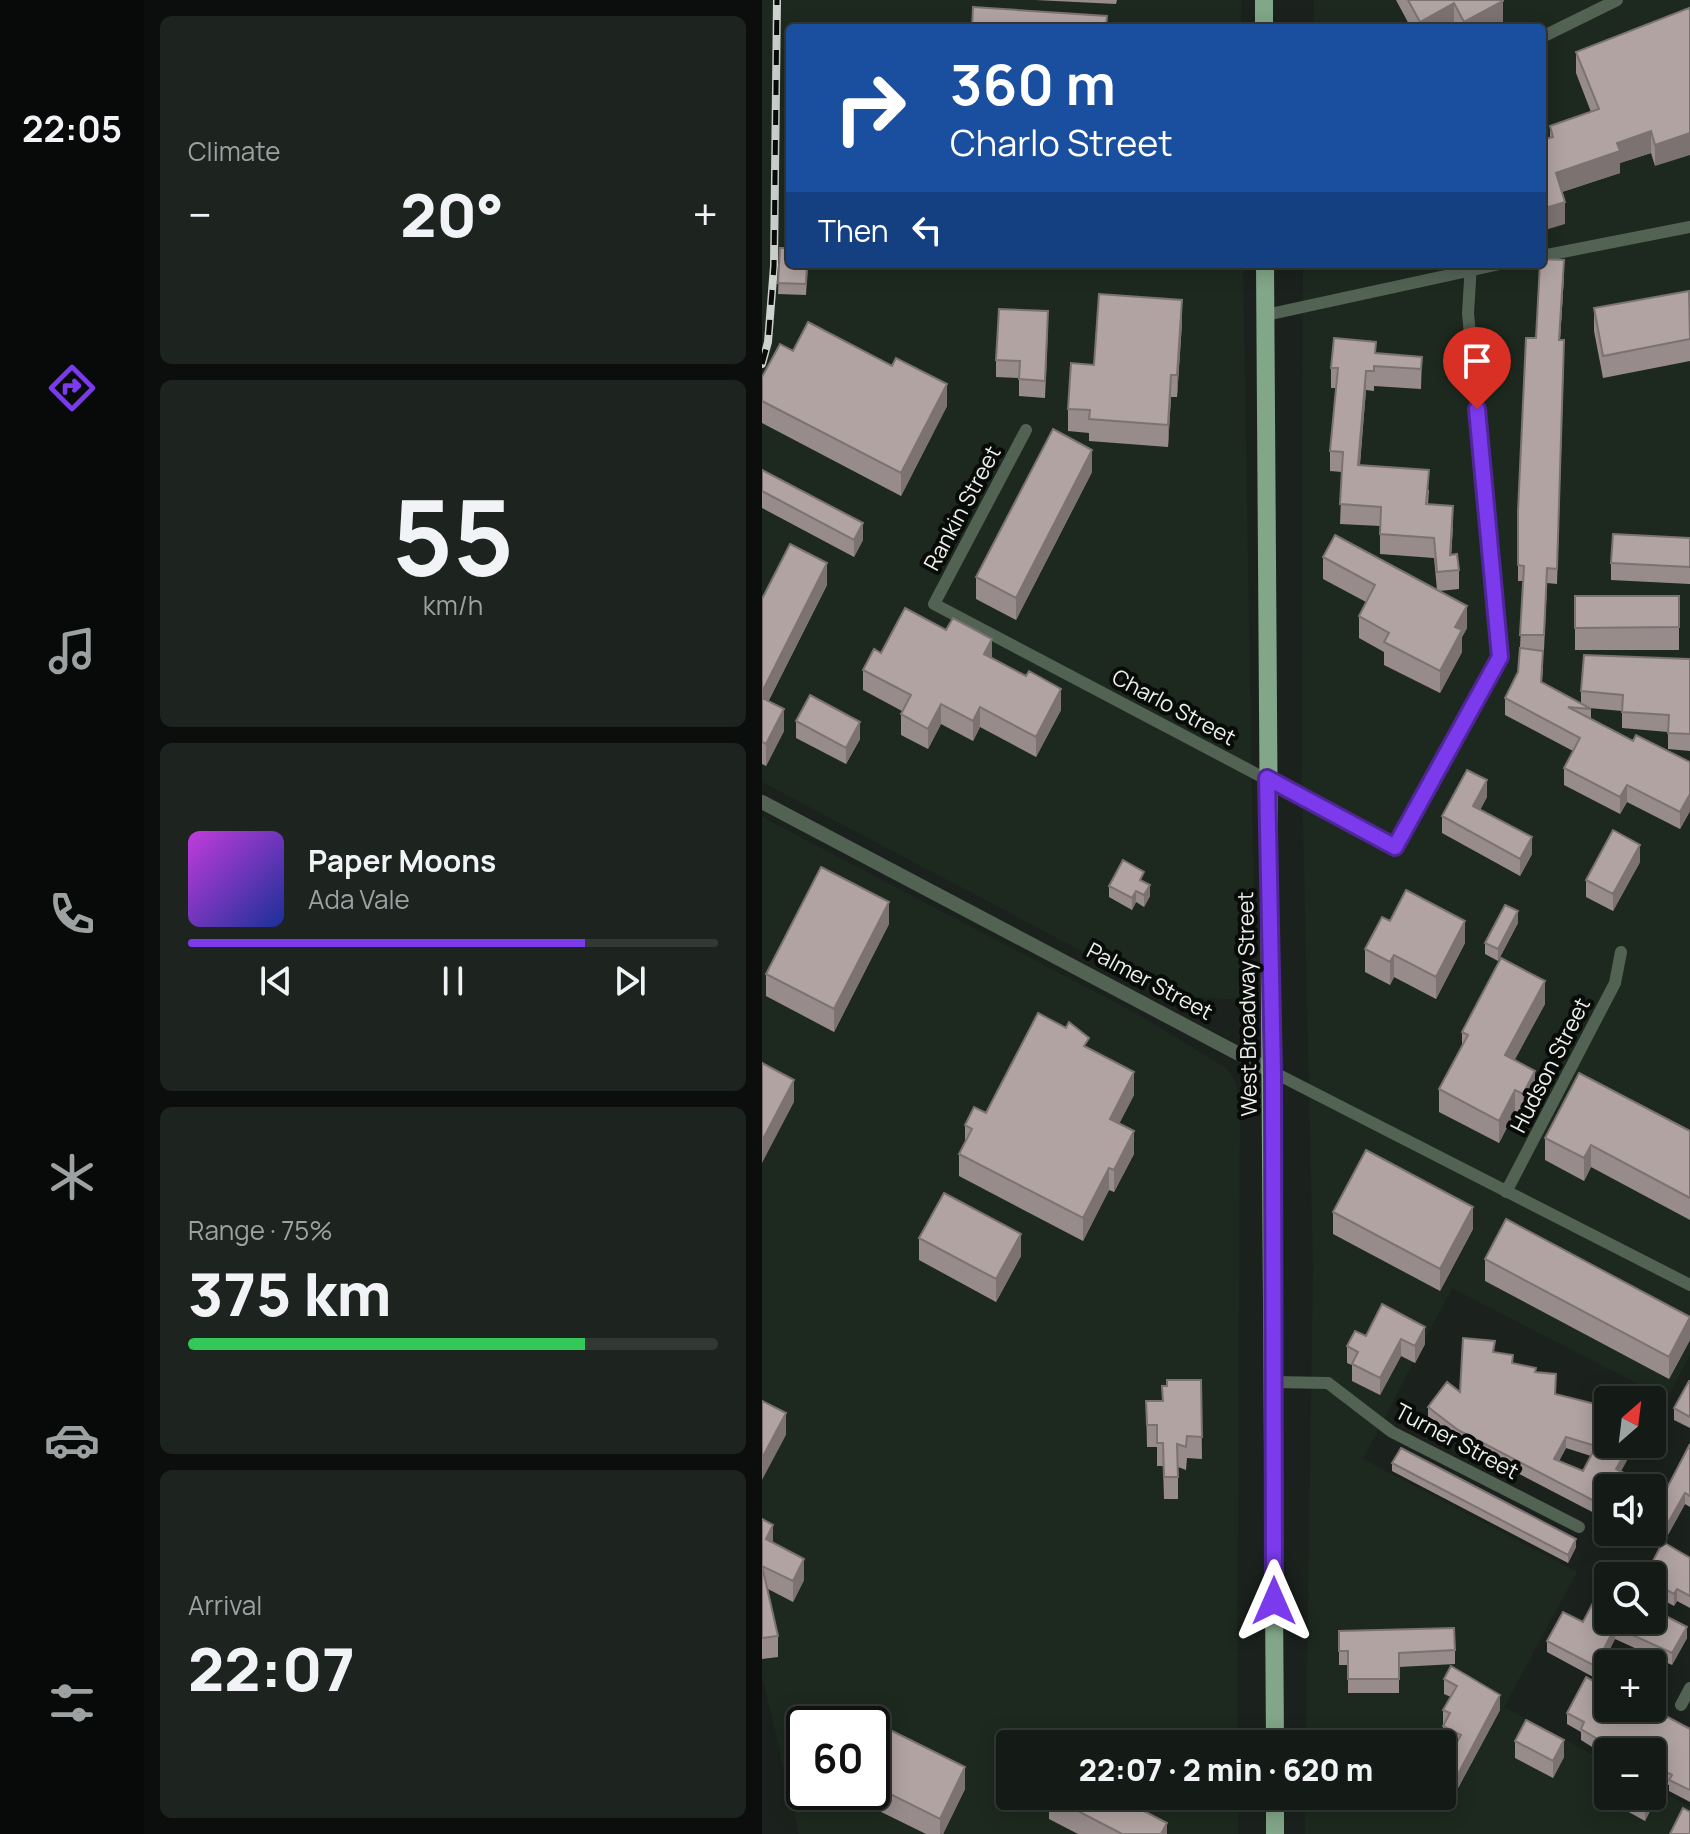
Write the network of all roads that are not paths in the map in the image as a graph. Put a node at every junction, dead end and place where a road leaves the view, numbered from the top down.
1 (1264, 0) edge
2 (1617, 0) edge
3 (1264, 24) edge
4 (1546, 35) edge
5 (1690, 227) edge
6 (1546, 255) edge
7 (1265, 268) edge
8 (1466, 268) edge
9 (1470, 268) edge
10 (1266, 315) junction
11 (1026, 430) dead end
12 (934, 604) joint
13 (1267, 778) junction
14 (762, 802) edge
15 (1621, 952) dead end
16 (1273, 1072) junction
17 (1506, 1192) junction
18 (1690, 1285) edge
19 (1274, 1382) junction
20 (1579, 1527) dead end
21 (1690, 1688) edge
22 (1681, 1705) dead end
23 (1275, 1730) edge
24 (1275, 1810) edge
25 (1275, 1834) edge

1 - 3 main road
2 - 4 street
5 - 6 street
7 - 10 main road, West Broadway Street
8 - 10 street
9 - 13 street, Charlo Street
10 - 13 main road, West Broadway Street
11 - 12 street, Rankin Street
12 - 13 street, Charlo Street
13 - 16 main road, West Broadway Street
14 - 16 street, Palmer Street
15 - 17 street, Hudson Street
16 - 17 street, Palmer Street
16 - 19 main road, West Broadway Street
17 - 18 street, Palmer Street
19 - 20 street, Turner Street
19 - 23 main road, West Broadway Street
21 - 22 street
24 - 25 main road

